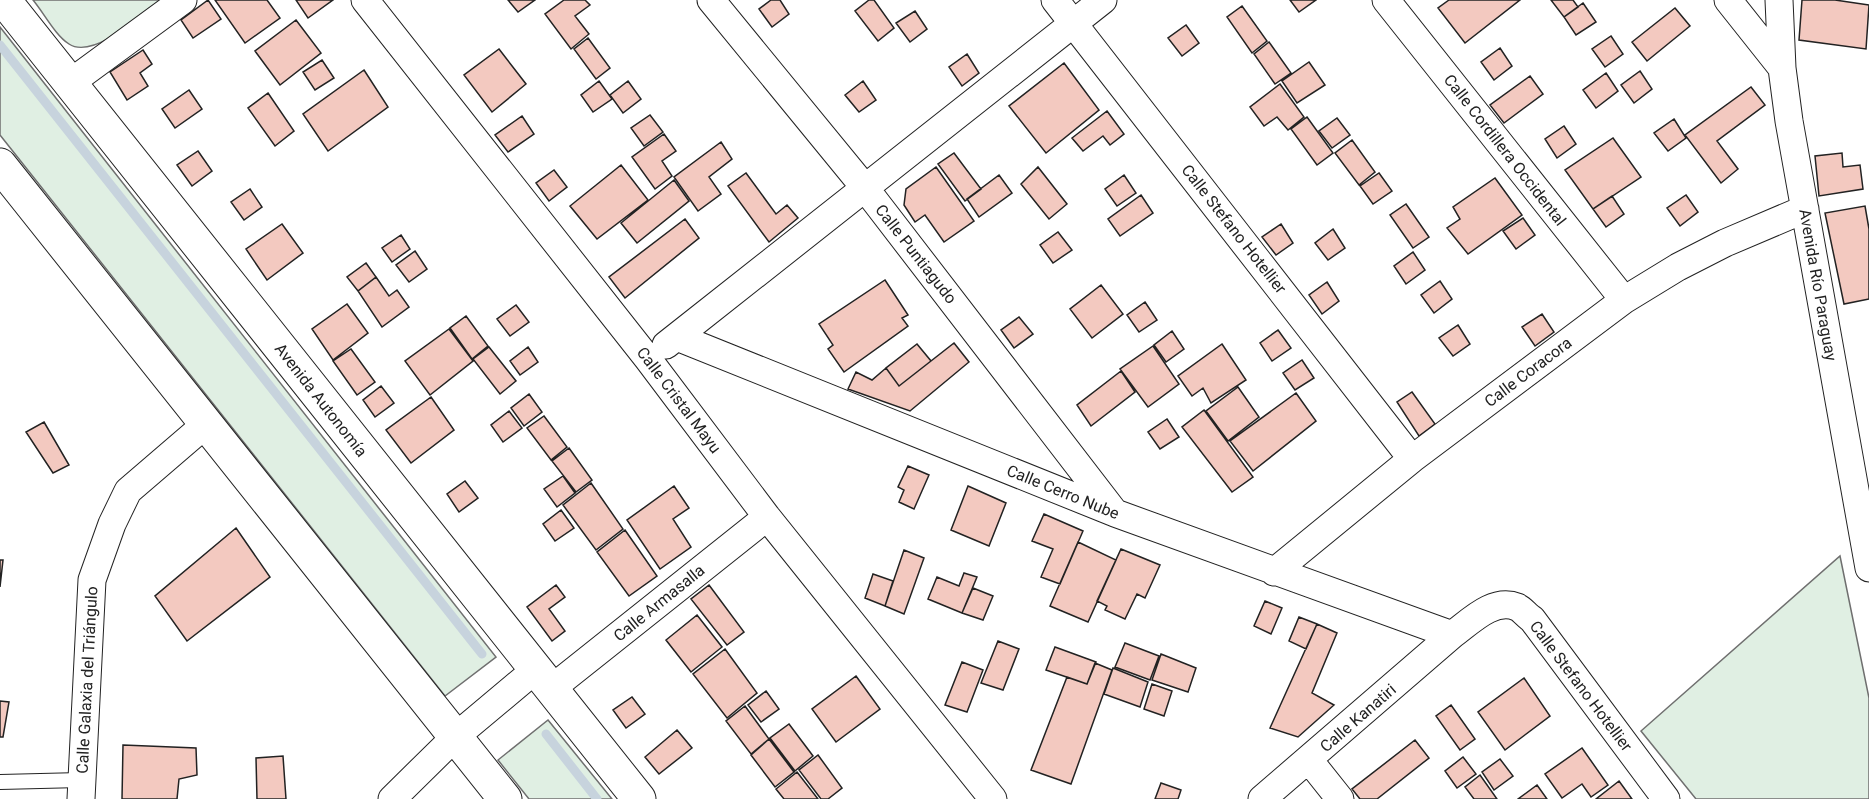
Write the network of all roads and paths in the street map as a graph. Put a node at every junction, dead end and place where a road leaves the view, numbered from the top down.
1 (4, 0) edge
2 (183, 0) edge
3 (365, 0) edge
4 (711, 0) edge
5 (1055, 0) edge
6 (1103, 0) edge
7 (1386, 0) edge
8 (1728, 0) edge
9 (1779, 0) edge
10 (1074, 23) junction
11 (1782, 68) junction
12 (70, 82) junction
13 (0, 165) edge
14 (865, 188) junction
15 (1805, 209) junction
16 (1624, 300) junction
17 (677, 336) junction
18 (648, 359) junction
19 (206, 424) junction
20 (1412, 459) junction
21 (1115, 513) junction
22 (766, 517) junction
23 (1869, 568) edge
24 (1274, 572) junction
25 (1452, 635) junction
26 (543, 679) junction
27 (455, 736) junction
28 (1310, 760) junction
29 (0, 782) edge
30 (81, 789) edge
31 (392, 799) edge
32 (504, 799) edge
33 (639, 799) edge
34 (993, 799) edge
35 (1262, 799) edge
36 (1340, 799) edge
37 (1666, 799) edge

1 - 12 street, Avenida Autonomía
2 - 12 street
3 - 18 street, Calle Cristal Mayu
4 - 14 street, Calle Puntiagudo
5 - 10 street, Calle Stefano Hotellier
6 - 10 street
7 - 16 street, Calle Cordillera Occidental
8 - 11 street
9 - 11 street, Avenida Río Paraguay
10 - 14 street
10 - 20 street, Calle Stefano Hotellier
11 - 15 street, Avenida Río Paraguay
12 - 26 street, Avenida Autonomía
13 - 19 street
14 - 17 street
14 - 21 street, Calle Puntiagudo
15 - 16 street, Calle Coracora
15 - 23 street, Avenida Río Paraguay
16 - 20 street, Calle Coracora
17 - 18 street
17 - 21 street, Calle Cerro Nube
18 - 22 street, Calle Cristal Mayu
19 - 27 street
19 - 30 street, Calle Galaxia del Triángulo
20 - 24 street, Calle Coracora
21 - 24 street, Calle Cerro Nube
22 - 26 street, Calle Armasalla
22 - 34 street, Calle Cristal Mayu
24 - 25 street, Calle Cerro Nube
25 - 28 street, Calle Kanatiri
25 - 37 street, Calle Stefano Hotellier
26 - 27 street, Calle Armasalla
26 - 33 street, Avenida Autonomía
27 - 31 street, Calle Armasalla
27 - 32 street
28 - 35 street, Calle Kanatiri
28 - 36 street
29 - 30 lane

